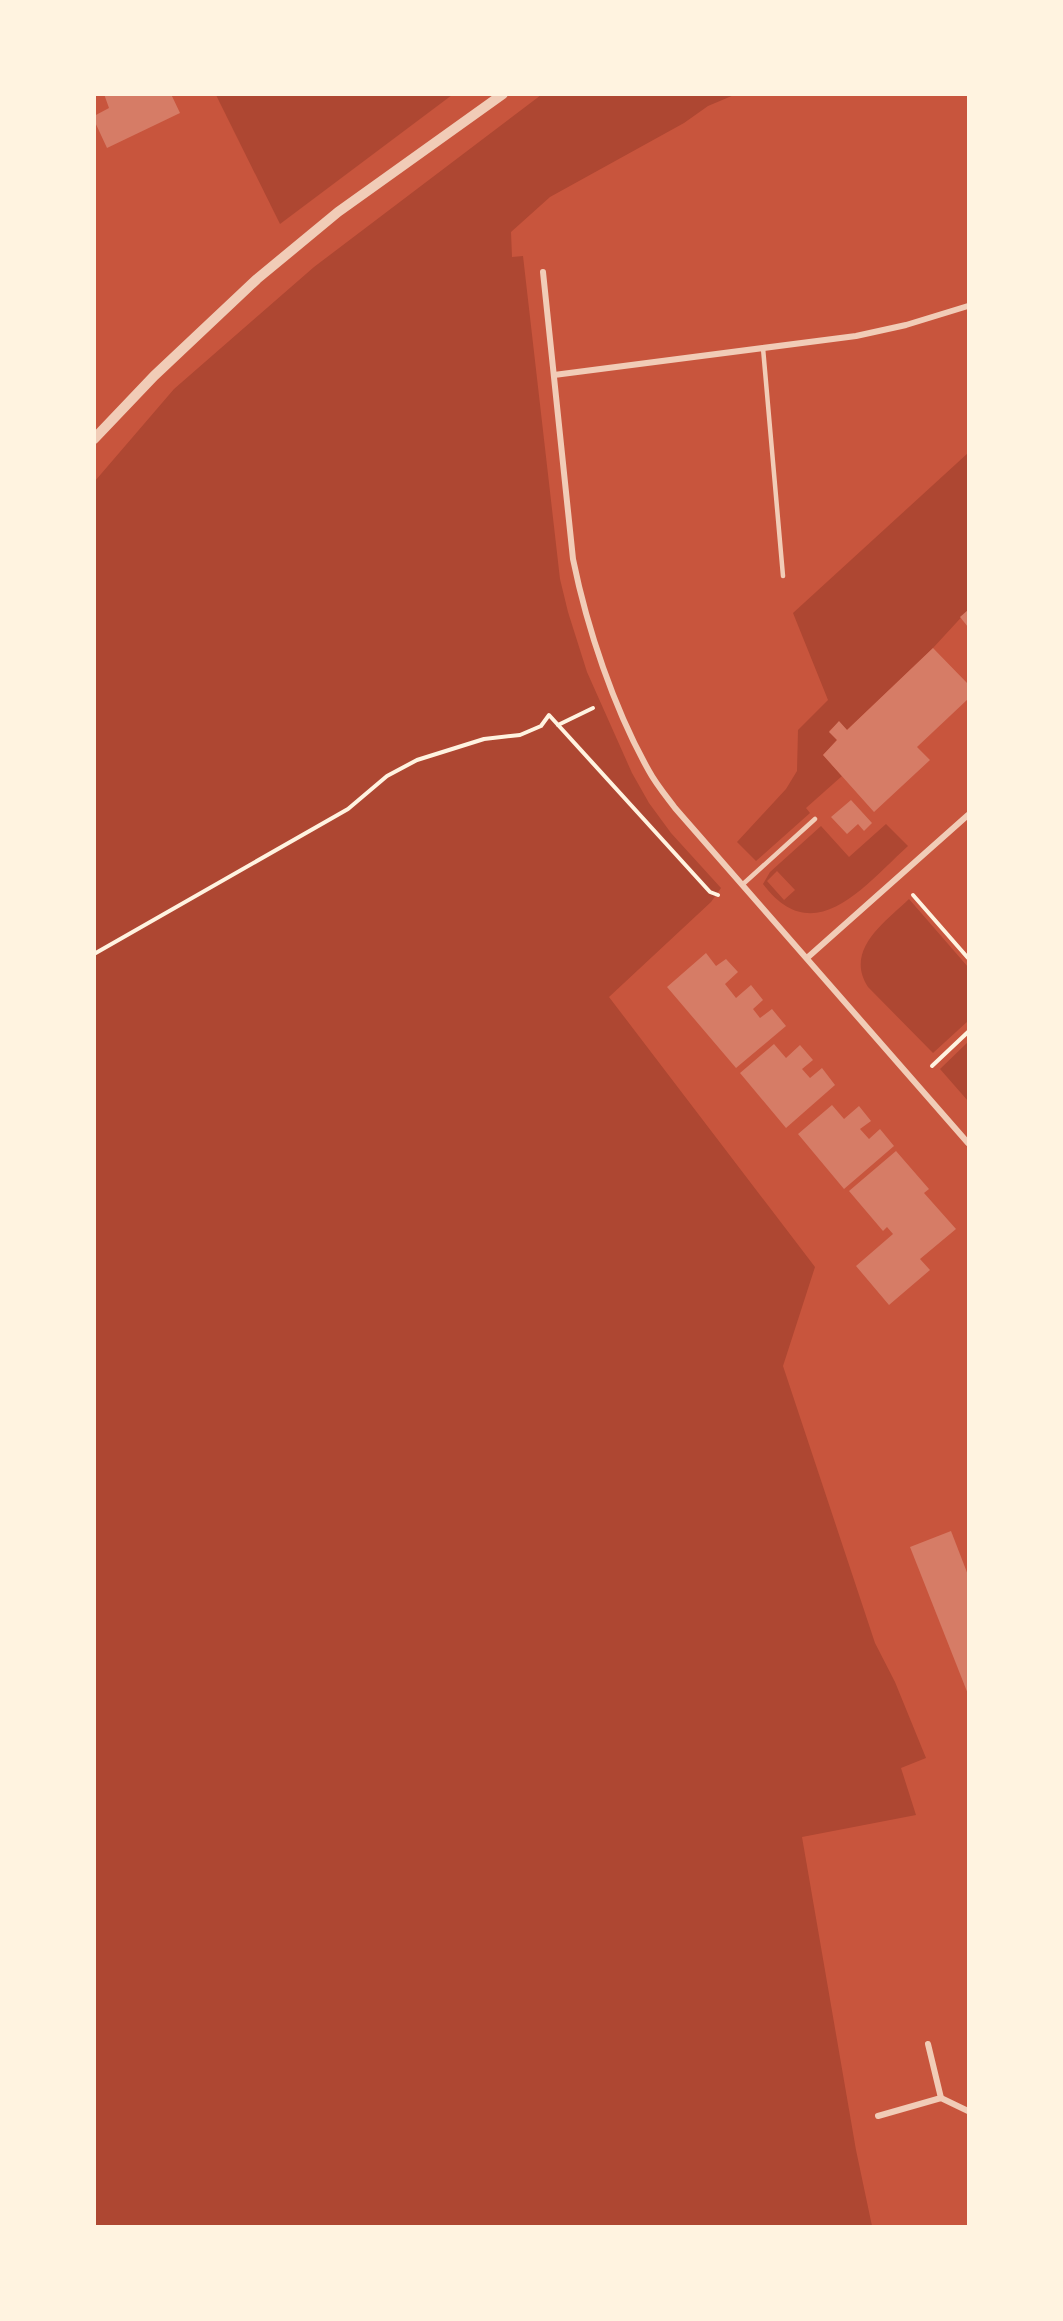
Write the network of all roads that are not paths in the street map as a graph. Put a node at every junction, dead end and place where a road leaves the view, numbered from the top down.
1 (502, 94) edge
2 (543, 272) dead end
3 (969, 306) edge
4 (764, 348) junction
5 (554, 375) junction
6 (94, 439) edge
7 (783, 576) dead end
8 (969, 814) edge
9 (815, 819) dead end
10 (742, 885) junction
11 (807, 958) junction
12 (969, 1143) edge
13 (928, 2044) dead end
14 (941, 2098) junction
15 (969, 2111) edge
16 (878, 2116) dead end

1 - 6 street
2 - 5 street
3 - 4 street
4 - 5 street
4 - 7 lane
5 - 10 street
8 - 11 street
9 - 10 lane
10 - 11 street
11 - 12 street
13 - 14 street
14 - 15 street
14 - 16 street

